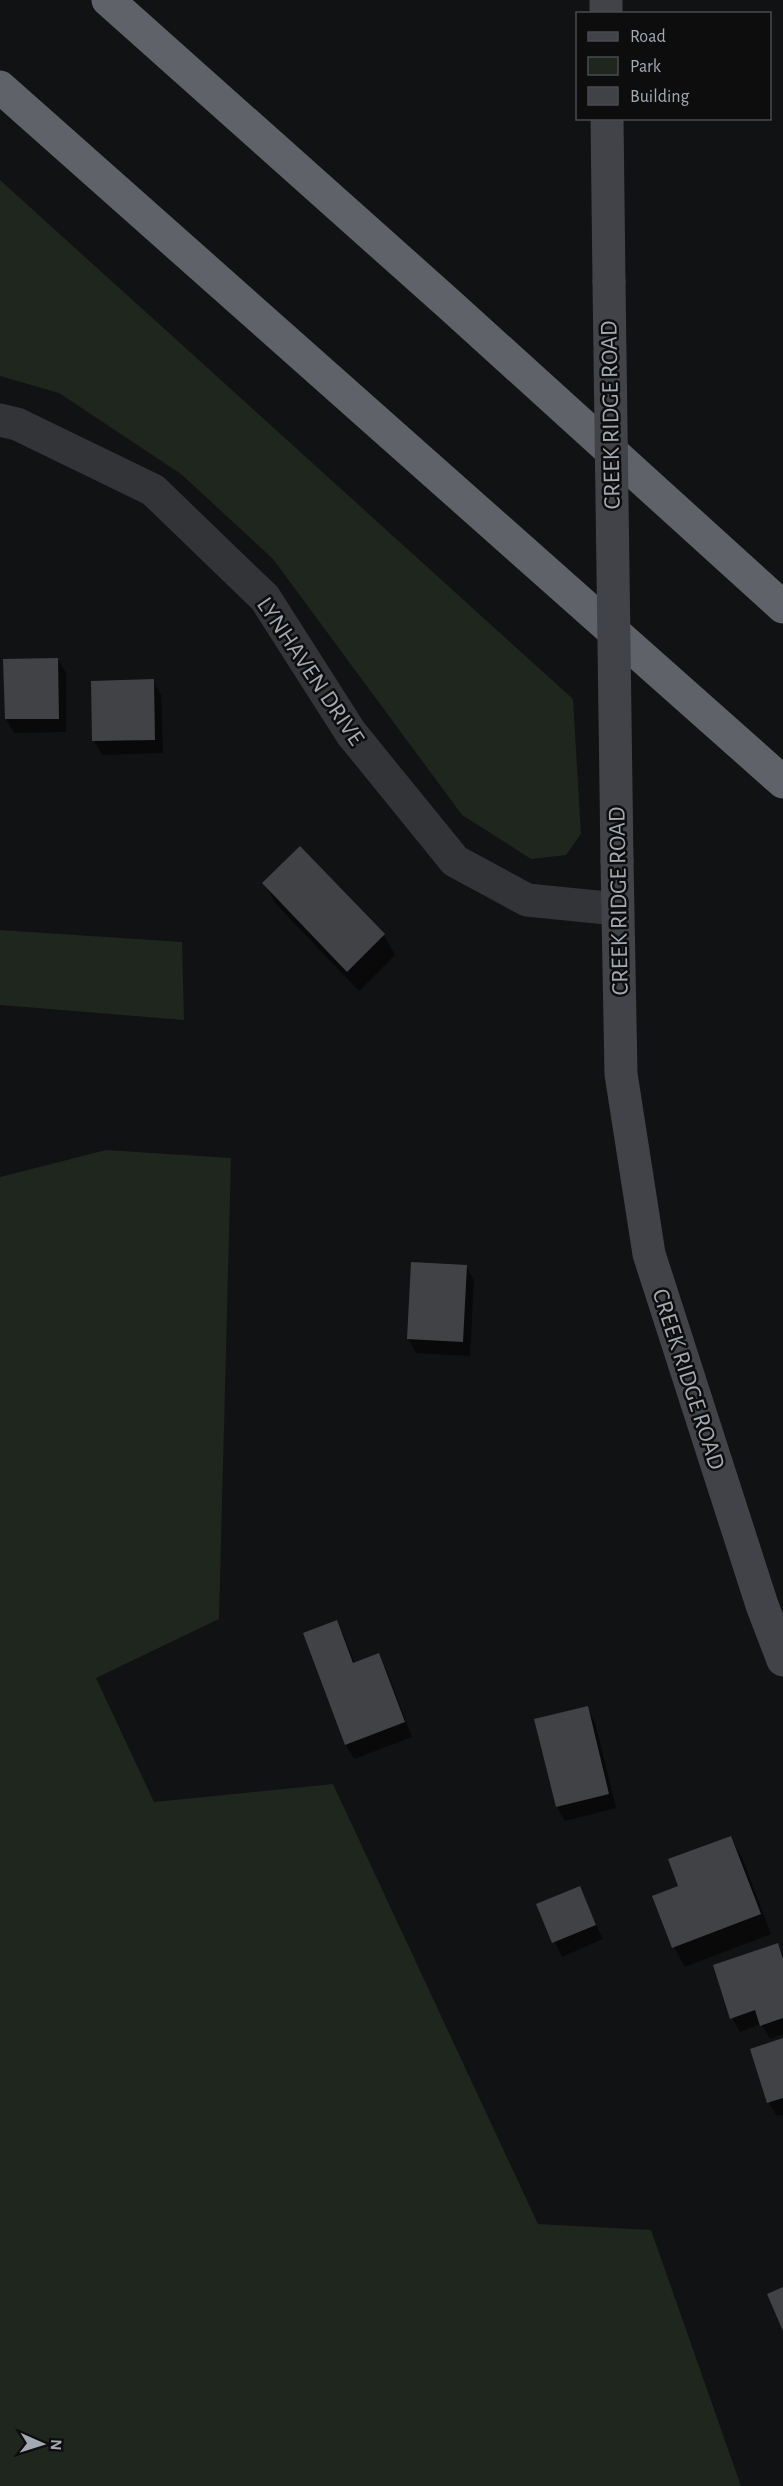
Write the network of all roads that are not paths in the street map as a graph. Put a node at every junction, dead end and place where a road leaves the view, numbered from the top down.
1 (108, 0) edge
2 (0, 87) edge
3 (607, 120) edge
4 (0, 420) edge
5 (783, 607) edge
6 (783, 782) edge
7 (617, 909) junction
8 (783, 1660) edge

1 - 5 highway
2 - 6 highway
3 - 7 main road, CREEK RIDGE ROAD, bridge
4 - 7 street, LYNHAVEN DRIVE
7 - 8 main road, CREEK RIDGE ROAD

